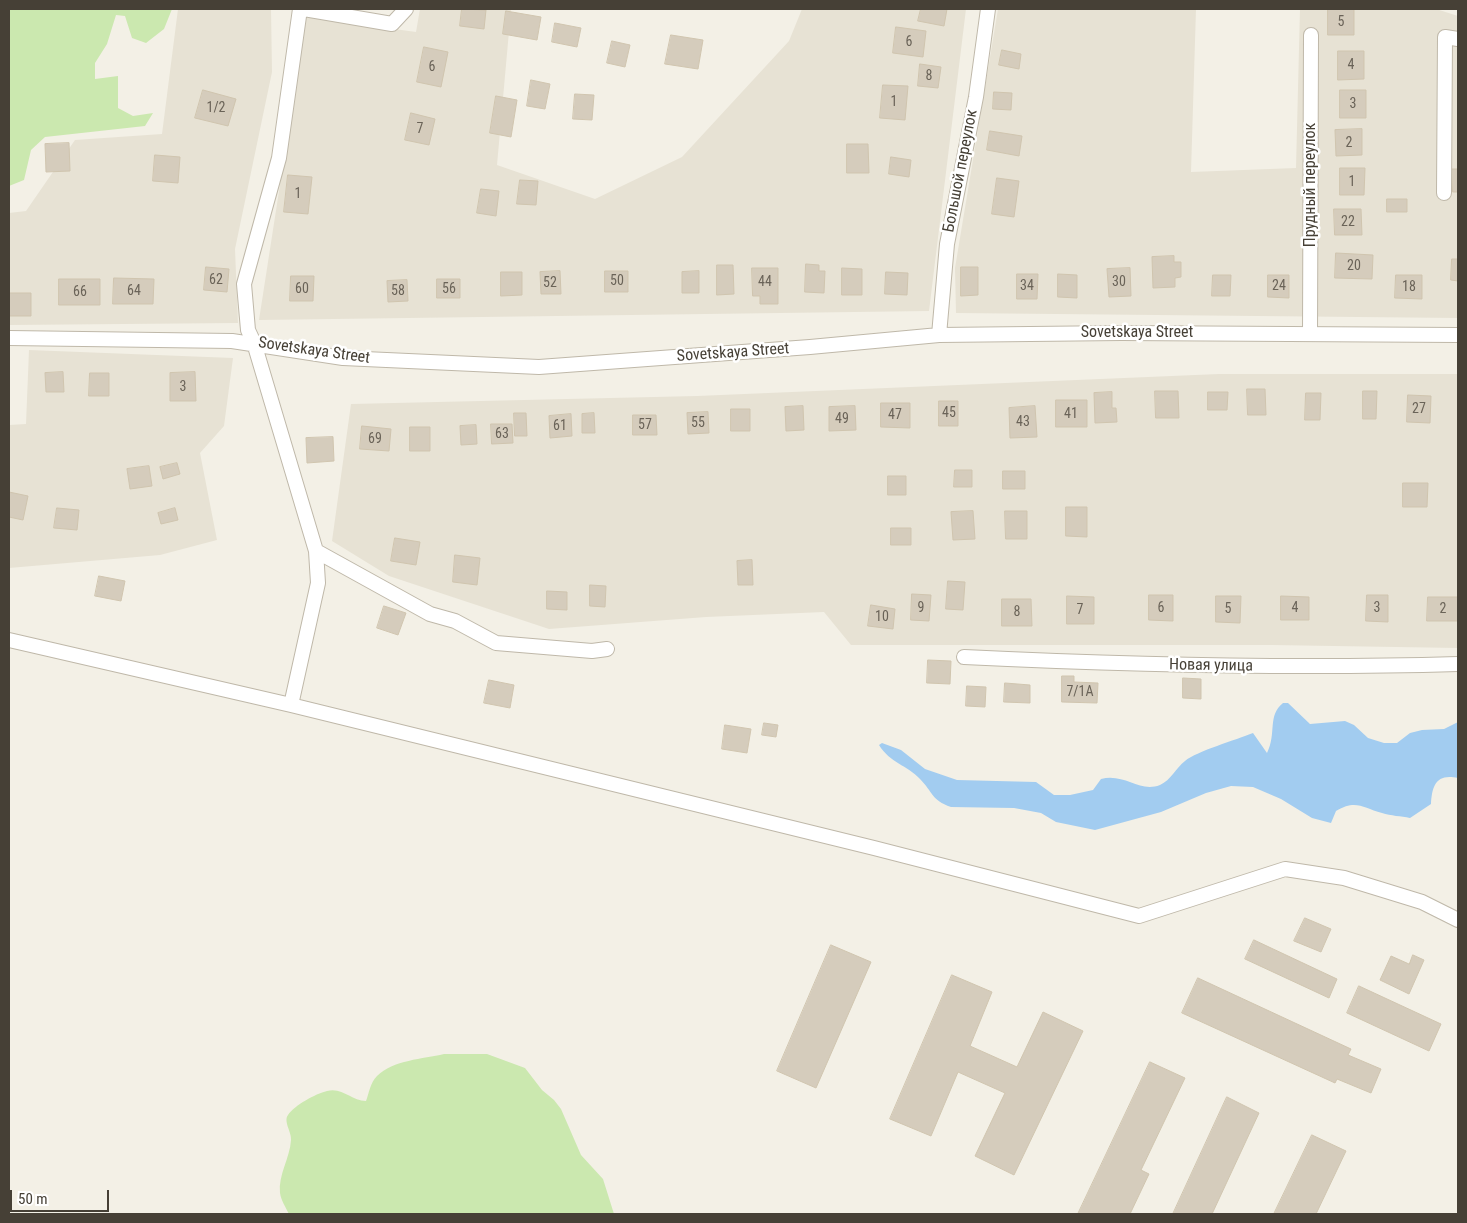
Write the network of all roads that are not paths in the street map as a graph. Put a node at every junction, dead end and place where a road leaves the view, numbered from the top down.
1 (302, 9) edge
2 (406, 9) edge
3 (988, 9) edge
4 (1311, 35) dead end
5 (1458, 39) edge
6 (1444, 193) dead end
7 (1310, 334) junction
8 (1458, 334) edge
9 (939, 335) junction
10 (9, 338) edge
11 (254, 343) junction
12 (316, 551) junction
13 (9, 640) edge
14 (607, 649) dead end
15 (964, 657) dead end
16 (1458, 664) edge
17 (292, 705) junction
18 (1458, 920) edge

1 - 2 street
1 - 11 street
3 - 9 street, Большой переулок
4 - 7 street, Прудный переулок
5 - 6 street
7 - 8 street, Sovetskaya Street
7 - 9 street, Sovetskaya Street
9 - 11 street, Sovetskaya Street
10 - 11 street, Sovetskaya Street
11 - 12 street
12 - 14 street
12 - 17 street
13 - 17 street
15 - 16 street, Новая улица
17 - 18 street

